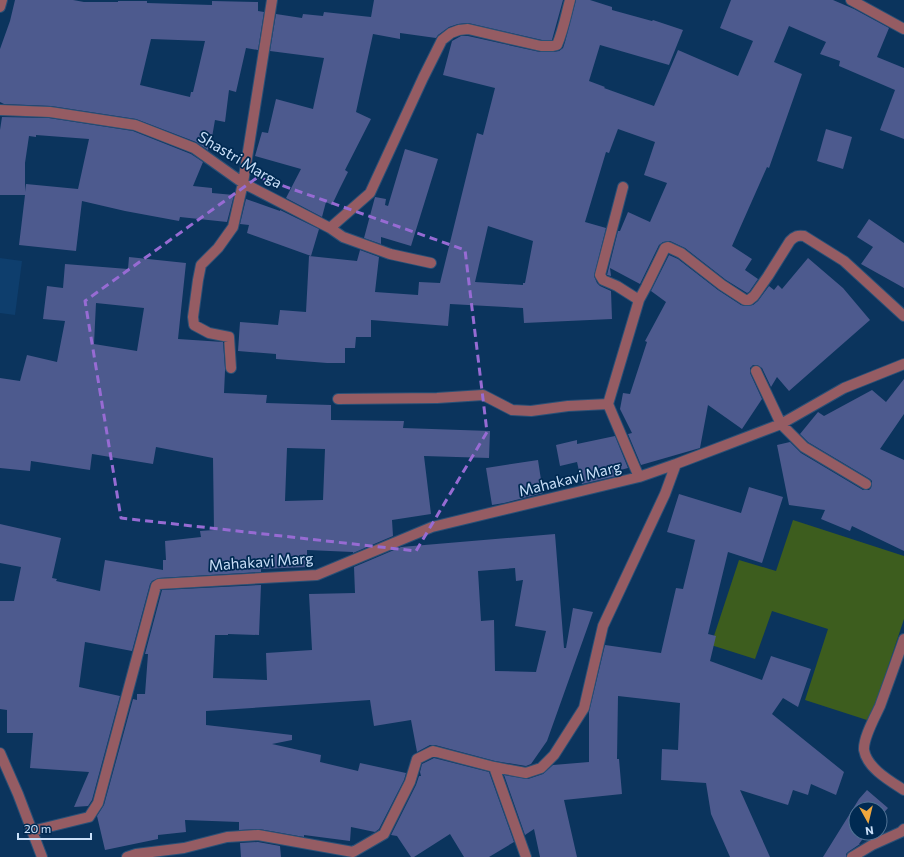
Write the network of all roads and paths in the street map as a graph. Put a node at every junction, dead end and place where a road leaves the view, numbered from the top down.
1 (2, 0) edge
2 (272, 0) edge
3 (570, 0) edge
4 (851, 0) edge
5 (0, 7) edge
6 (904, 29) edge
7 (0, 110) edge
8 (243, 183) junction
9 (623, 186) dead end
10 (330, 228) junction
11 (431, 263) dead end
12 (639, 300) junction
13 (904, 316) edge
14 (904, 364) edge
15 (230, 368) dead end
16 (756, 371) dead end
17 (338, 399) dead end
18 (608, 404) junction
19 (781, 424) junction
20 (676, 464) junction
21 (639, 477) junction
22 (866, 484) dead end
23 (904, 639) edge
24 (0, 753) edge
25 (494, 767) junction
26 (904, 790) edge
27 (904, 829) edge
28 (32, 832) junction
29 (42, 857) edge
30 (127, 857) edge
31 (526, 857) edge
32 (852, 857) edge

1 - 5 street
2 - 8 street
3 - 10 street
4 - 6 street
7 - 8 street, Shastri Marga
8 - 10 street, Shastri Marga
8 - 15 street
9 - 12 street
10 - 11 street, Shastri Marga
12 - 13 street
12 - 18 street
14 - 19 street, Mahakavi Marg
16 - 19 street
17 - 18 street
18 - 21 street
19 - 20 street, Mahakavi Marg
19 - 22 street
20 - 21 street, Mahakavi Marg
20 - 25 street
21 - 28 street, Mahakavi Marg
23 - 26 street
24 - 28 street
25 - 30 street
25 - 31 street
27 - 32 street
28 - 29 street

